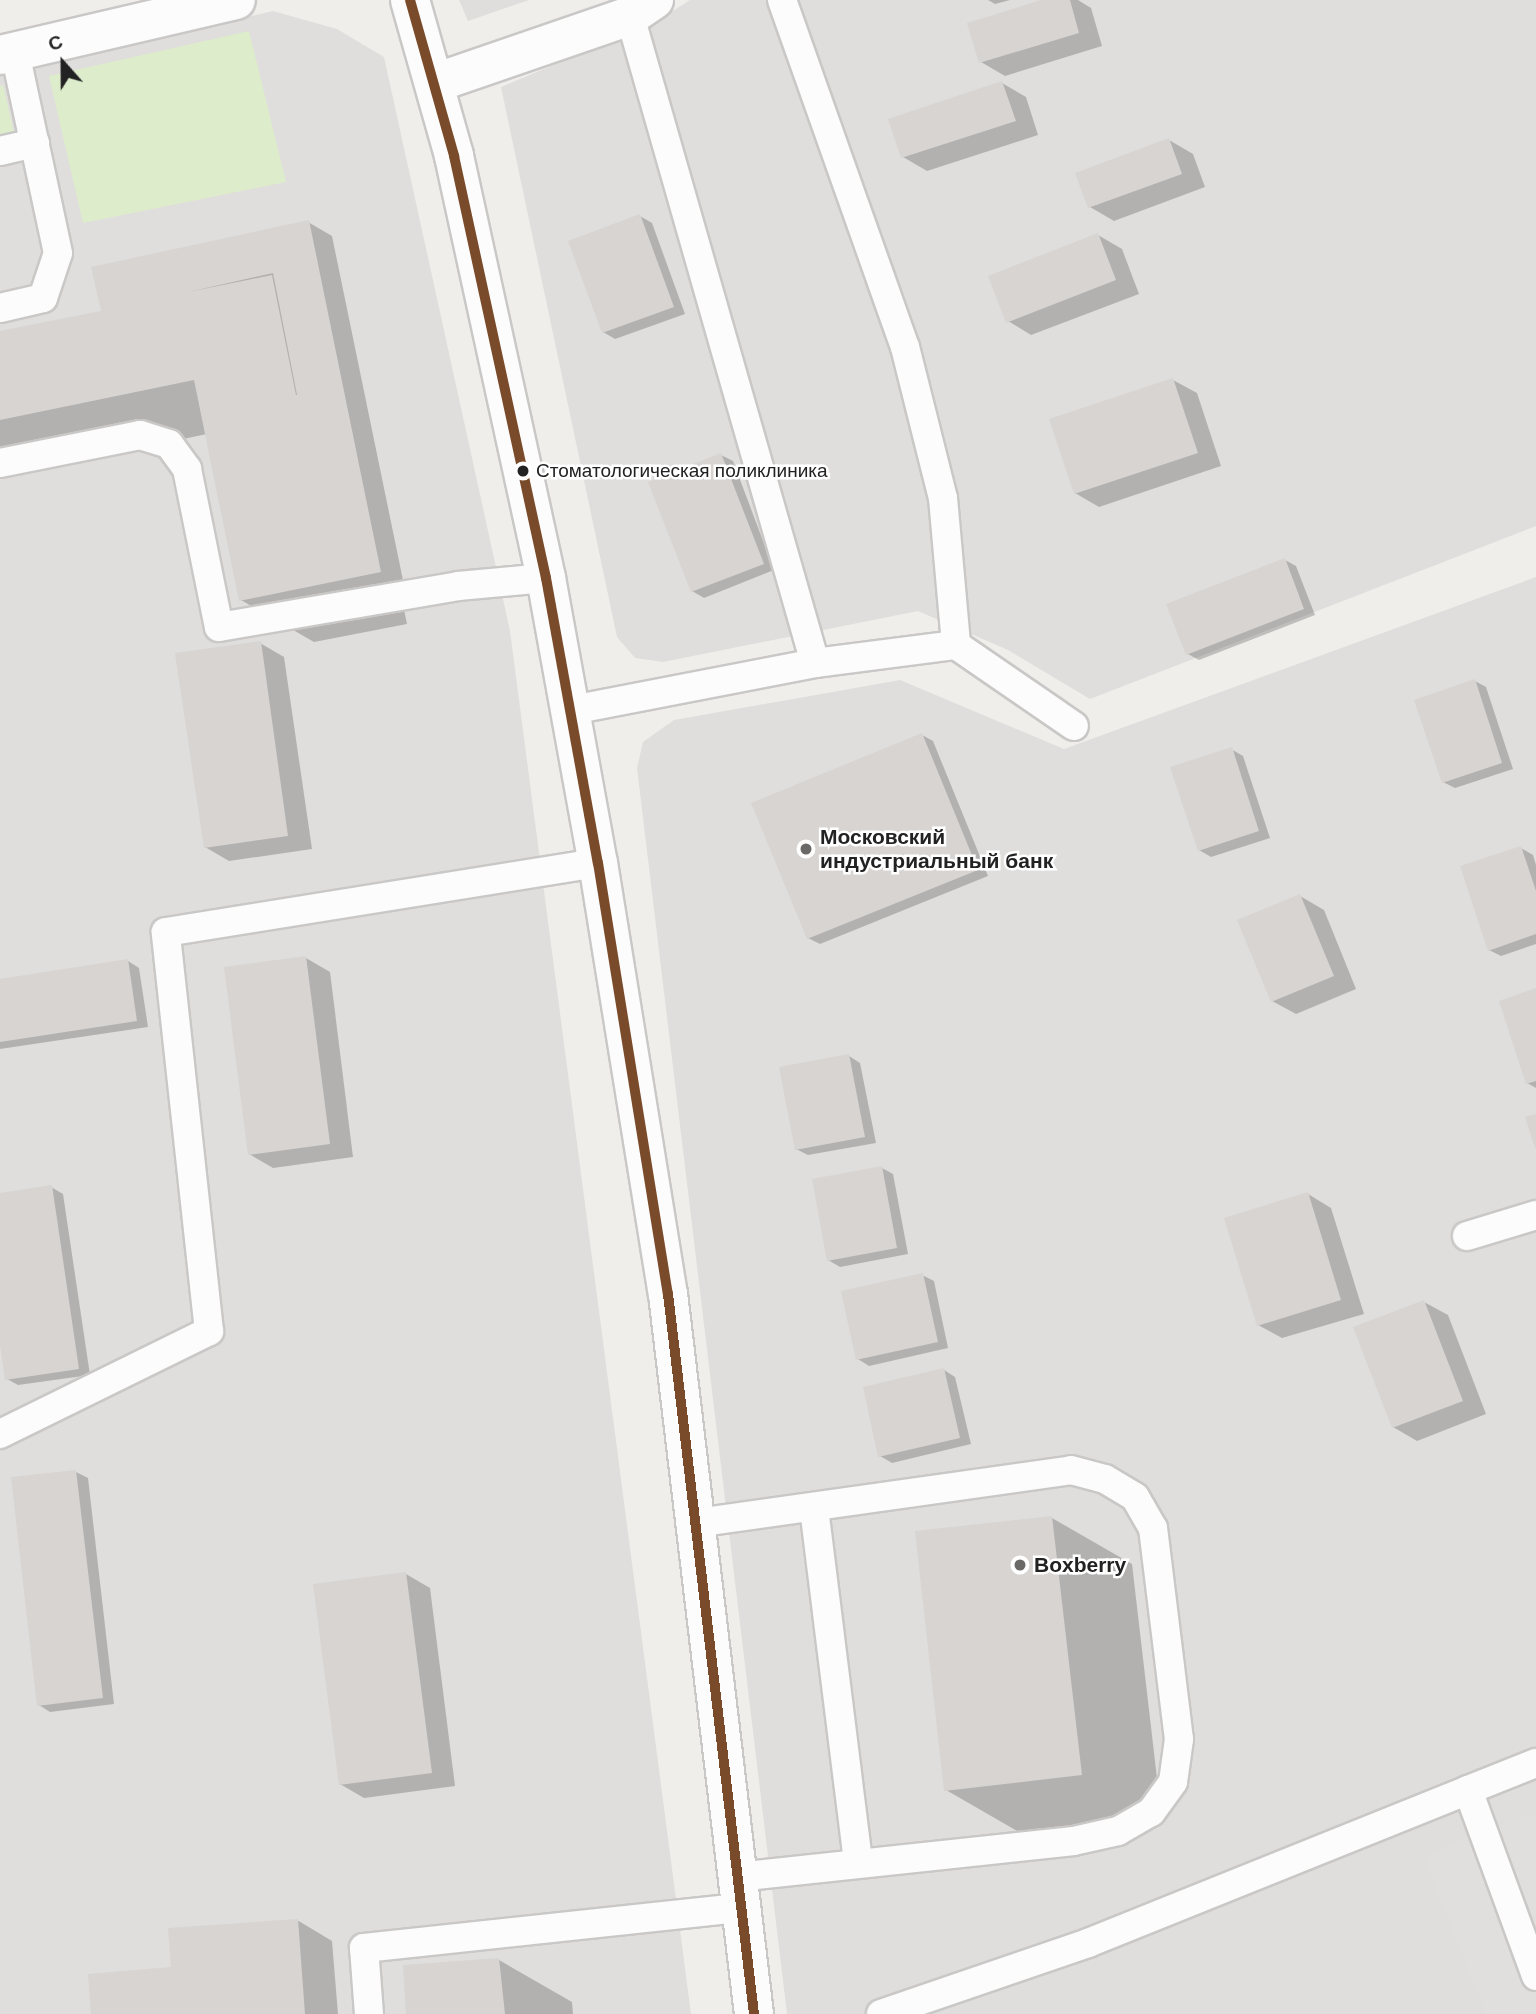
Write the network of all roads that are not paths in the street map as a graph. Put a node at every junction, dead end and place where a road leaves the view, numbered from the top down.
1 (236, 0) edge
2 (410, 0) edge
3 (782, 0) edge
4 (642, 8) edge
5 (8, 53) edge
6 (435, 83) junction
7 (35, 143) junction
8 (0, 151) edge
9 (0, 308) edge
10 (0, 463) edge
11 (546, 578) junction
12 (956, 645) junction
13 (815, 663) junction
14 (572, 710) junction
15 (1074, 726) dead end
16 (598, 863) junction
17 (1536, 1215) edge
18 (1467, 1236) dead end
19 (0, 1434) edge
20 (814, 1508) junction
21 (696, 1523) junction
22 (1536, 1763) edge
23 (1468, 1790) junction
24 (858, 1862) junction
25 (739, 1893) junction
26 (1536, 1976) edge
27 (369, 2014) edge
28 (754, 2014) edge
29 (881, 2014) edge

1 - 5 street
2 - 6 street
3 - 12 lane
4 - 6 street
4 - 13 lane
5 - 7 lane
6 - 11 street
7 - 8 lane
7 - 9 lane
10 - 11 lane
11 - 14 street
12 - 13 lane
12 - 15 lane
13 - 14 lane
14 - 16 street
16 - 19 lane
16 - 21 street
17 - 18 lane
20 - 21 lane
20 - 24 lane
20 - 24 lane
21 - 25 street
22 - 23 lane
23 - 26 lane
23 - 29 lane
24 - 25 lane
25 - 27 lane
25 - 28 street

